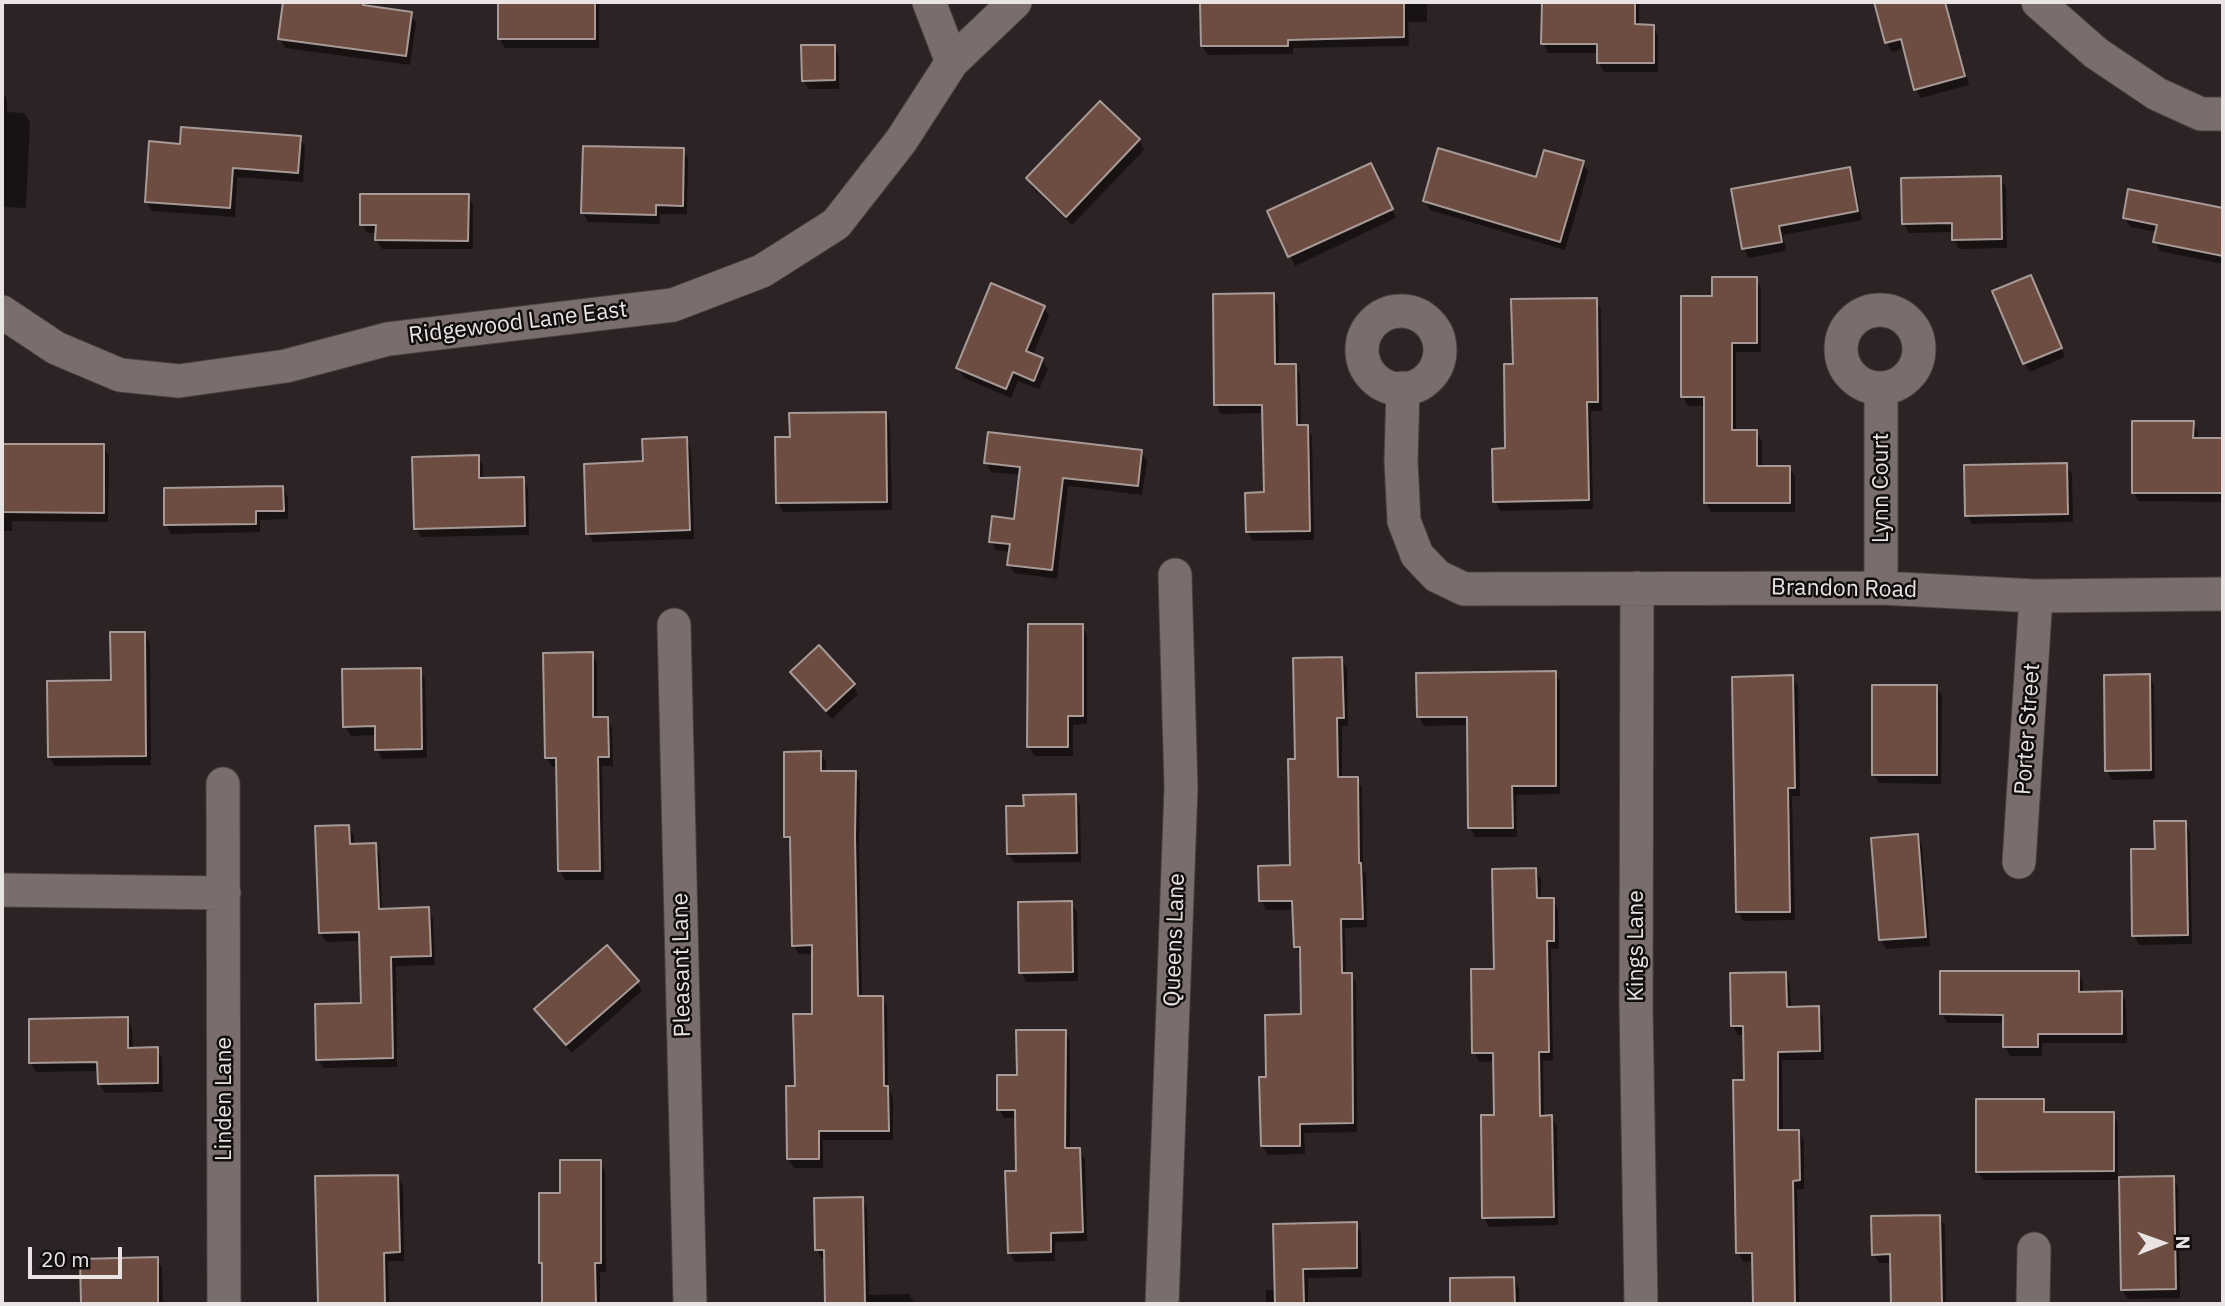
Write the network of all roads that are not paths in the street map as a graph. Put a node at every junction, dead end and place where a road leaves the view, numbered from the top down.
1 (929, 2) edge
2 (1015, 2) edge
3 (2038, 2) edge
4 (952, 62) junction
5 (2223, 114) edge
6 (2, 312) edge
7 (1403, 388) dead end
8 (1881, 389) dead end
9 (1175, 575) dead end
10 (1637, 588) junction
11 (1881, 588) junction
12 (2223, 594) edge
13 (2036, 596) junction
14 (674, 625) dead end
15 (223, 784) dead end
16 (2020, 862) dead end
17 (2, 890) edge
18 (223, 893) junction
19 (2034, 1249) dead end
20 (224, 1304) edge
21 (690, 1304) edge
22 (1162, 1304) edge
23 (1641, 1304) edge
24 (2033, 1304) edge

1 - 4 street
2 - 4 street, Ridgewood Lane East
3 - 5 street
4 - 6 street, Ridgewood Lane East
7 - 10 street, Brandon Road
8 - 11 street, Lynn Court
9 - 22 street, Queens Lane
10 - 11 street, Brandon Road
10 - 23 street, Kings Lane
11 - 13 street, Brandon Road
12 - 13 street, Brandon Road
13 - 16 street, Porter Street
14 - 21 street, Pleasant Lane
15 - 18 street, Linden Lane
17 - 18 street
18 - 20 street, Linden Lane
19 - 24 street

